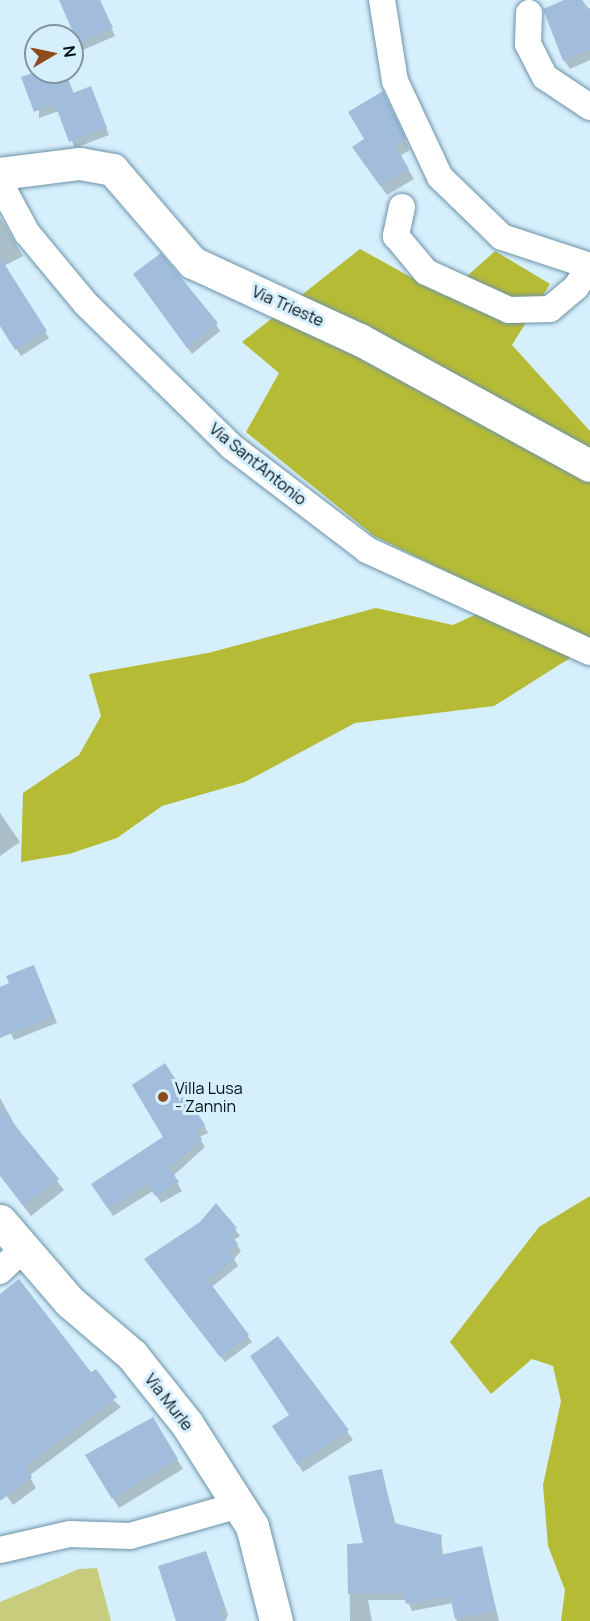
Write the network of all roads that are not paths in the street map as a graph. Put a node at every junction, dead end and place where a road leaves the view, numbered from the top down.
1 (382, 0) edge
2 (529, 13) dead end
3 (590, 107) edge
4 (0, 174) edge
5 (0, 183) edge
6 (402, 207) dead end
7 (590, 266) edge
8 (590, 466) edge
9 (590, 652) edge
10 (0, 1221) edge
11 (11, 1260) edge
12 (242, 1504) junction
13 (0, 1550) edge
14 (276, 1621) edge

1 - 7 street
2 - 3 street
4 - 8 street, Via Trieste
5 - 9 street, Via Sant'Antonio
6 - 7 street
10 - 11 main road, Via Murle
11 - 12 main road, Via Murle
12 - 13 street
12 - 14 main road, Via Murle

